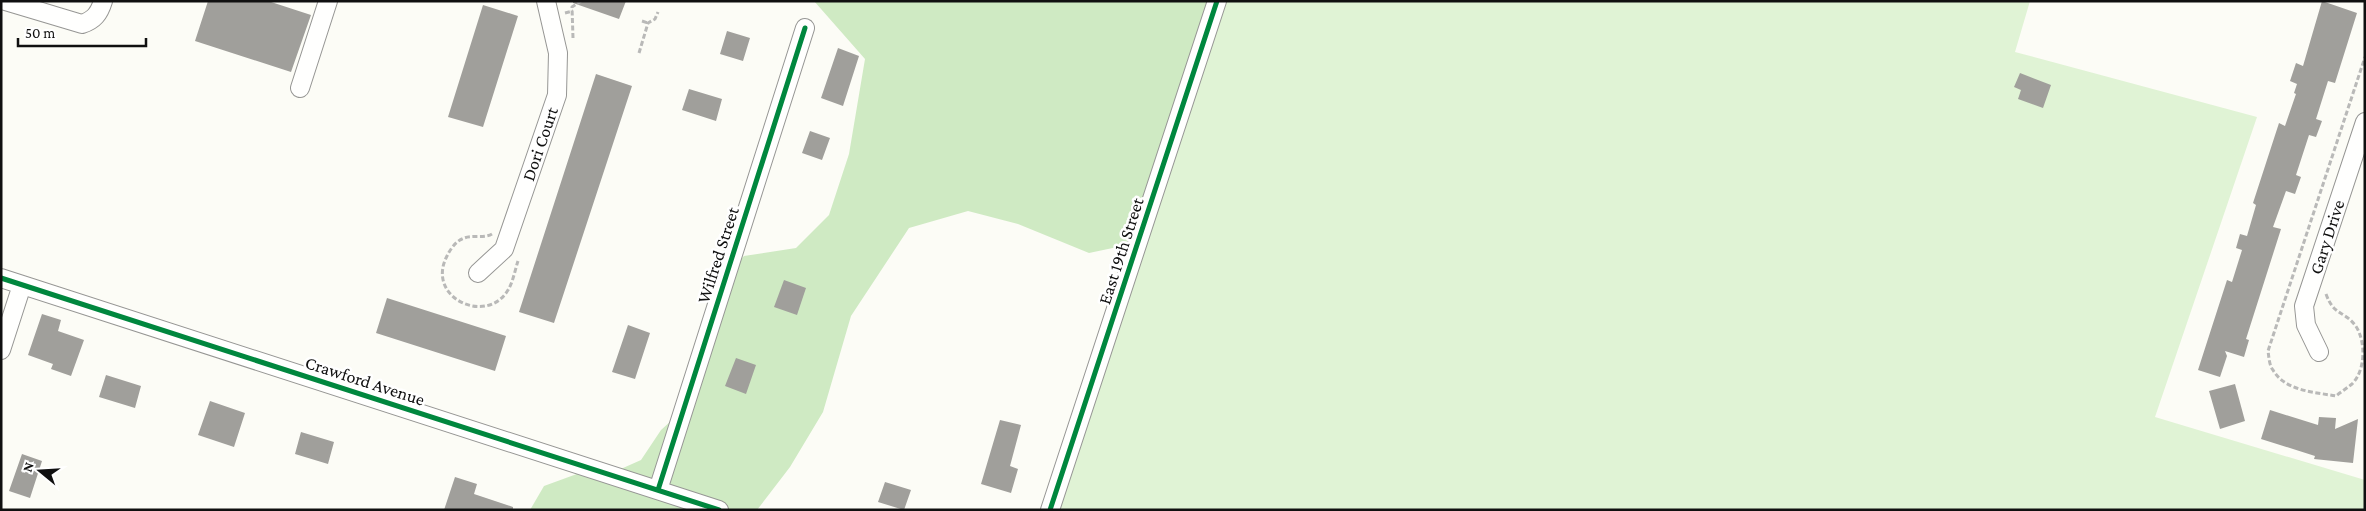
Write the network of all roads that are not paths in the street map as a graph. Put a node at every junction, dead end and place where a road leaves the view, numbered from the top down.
1 (6, 1) edge
2 (103, 1) edge
3 (328, 1) edge
4 (546, 1) edge
5 (1218, 1) edge
6 (805, 28) dead end
7 (300, 88) dead end
8 (2365, 122) edge
9 (478, 273) dead end
10 (1, 278) edge
11 (22, 285) junction
12 (1, 350) edge
13 (2319, 352) dead end
14 (658, 490) junction
15 (720, 510) edge
16 (1050, 510) edge

1 - 2 street
3 - 7 street
4 - 9 street, Dori Court
5 - 16 street, East 19th Street
6 - 14 street, Wilfred Street
8 - 13 street, Gary Drive
10 - 11 street, Crawford Avenue
11 - 12 street
11 - 14 street, Crawford Avenue
14 - 15 street, Crawford Avenue

